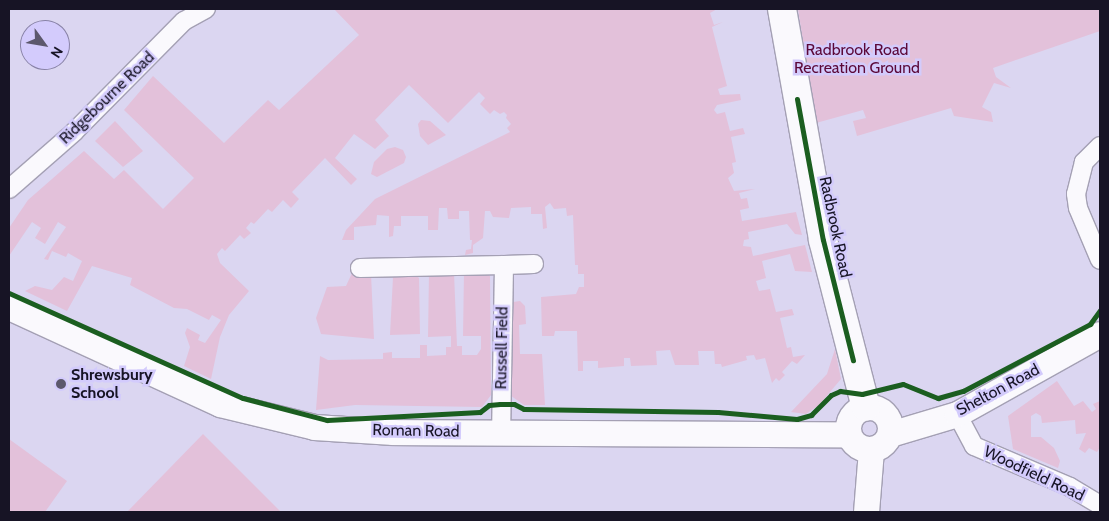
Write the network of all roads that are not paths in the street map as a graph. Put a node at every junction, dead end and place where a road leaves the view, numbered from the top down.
1 (206, 9) edge
2 (782, 9) edge
3 (1100, 146) edge
4 (9, 189) edge
5 (1100, 260) edge
6 (534, 264) dead end
7 (504, 265) junction
8 (360, 268) dead end
9 (9, 307) edge
10 (1100, 334) edge
11 (866, 407) junction
12 (957, 414) junction
13 (500, 432) junction
14 (848, 434) junction
15 (890, 434) junction
16 (871, 450) junction
17 (1100, 505) edge
18 (866, 512) edge

1 - 4 street, Ridgebourne Road
2 - 11 main road, Radbrook Road
3 - 5 street
6 - 7 street
7 - 8 street
7 - 13 street, Russell Field
9 - 13 main road, Roman Road
10 - 12 main road, Shelton Road
11 - 14 main road
11 - 15 main road
12 - 15 main road, Shelton Road
12 - 17 street, Woodfield Road
13 - 14 main road, Roman Road
14 - 16 main road
15 - 16 main road
16 - 18 main road

